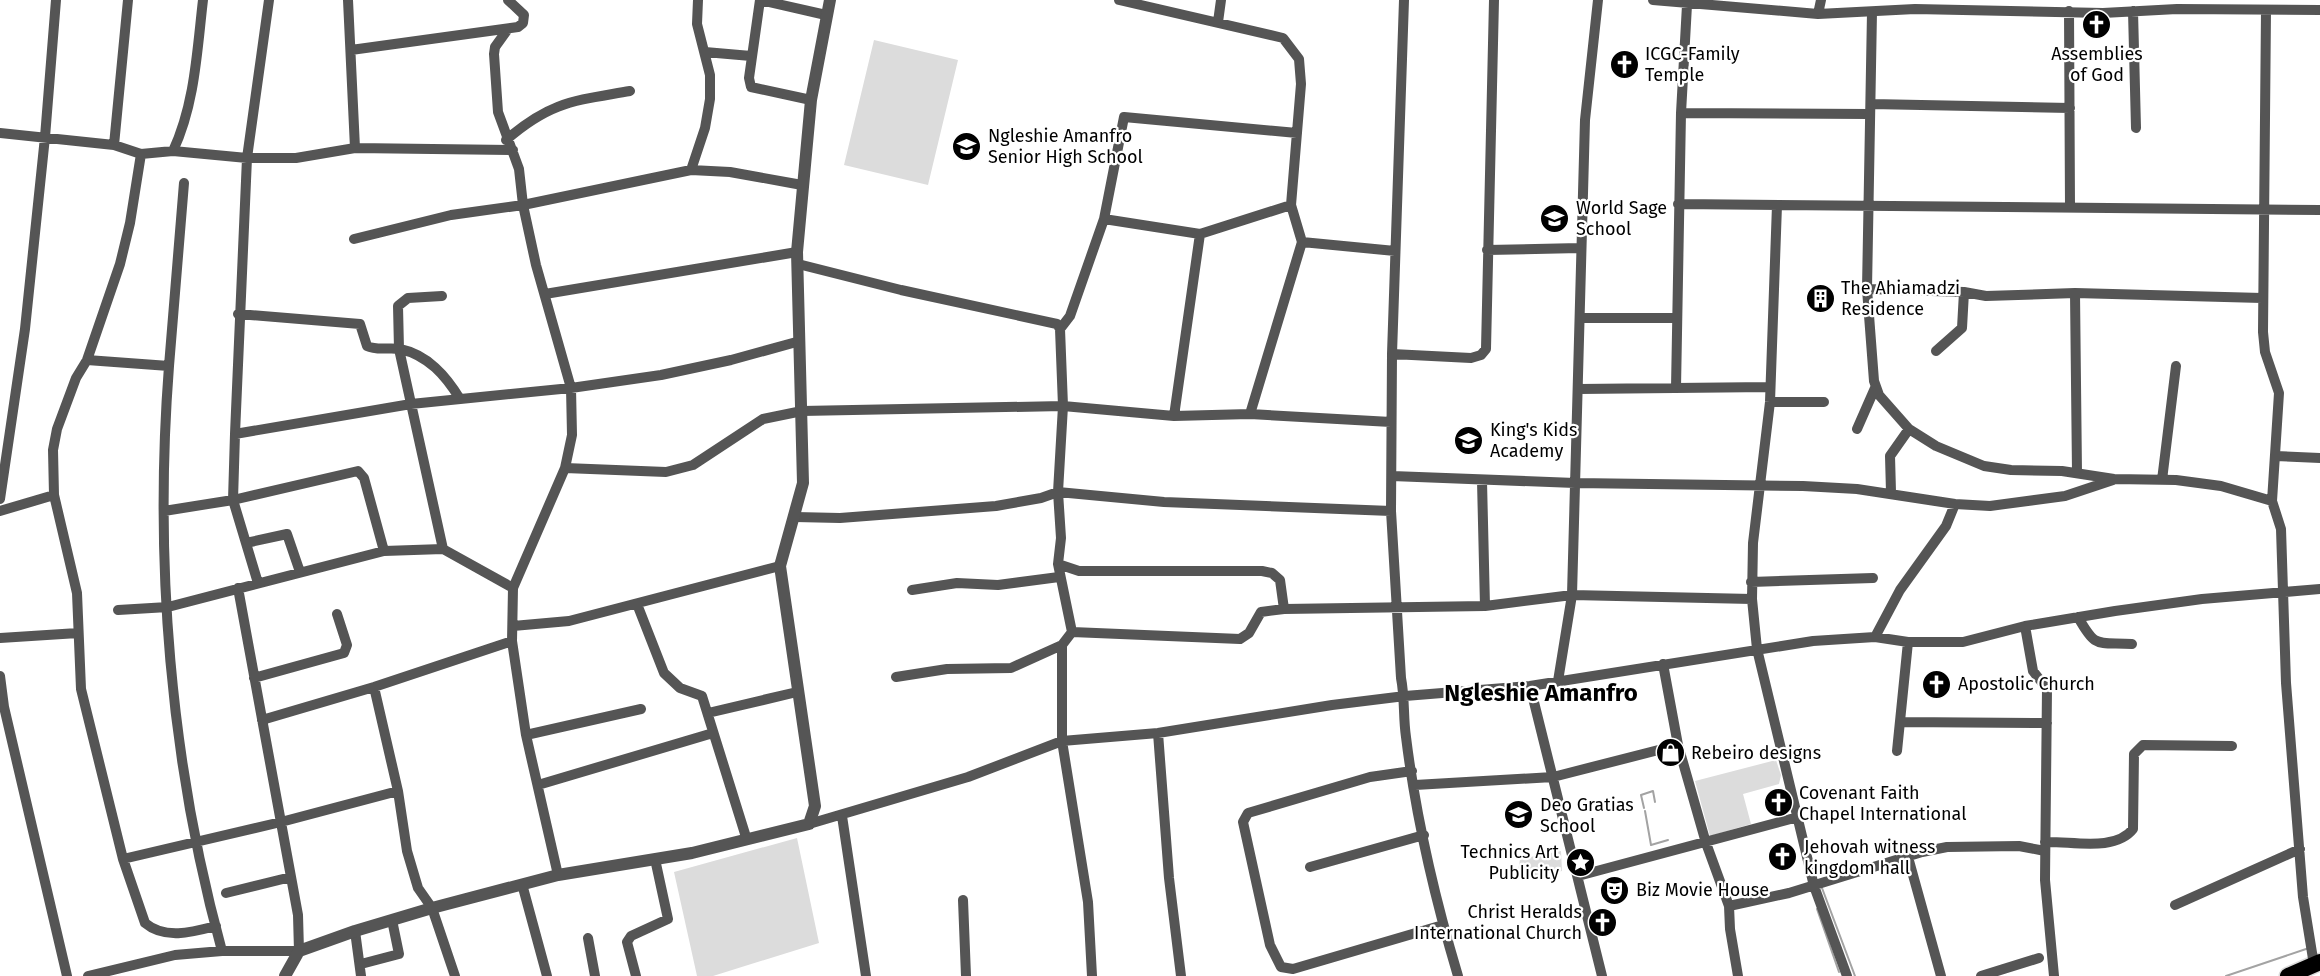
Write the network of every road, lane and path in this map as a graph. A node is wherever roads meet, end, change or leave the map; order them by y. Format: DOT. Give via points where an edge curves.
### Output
graph roads {
  1 [pos="56,0"];
  2 [pos="128,0"];
  3 [pos="203,0"];
  4 [pos="269,0"];
  5 [pos="348,0"];
  6 [pos="508,0"];
  7 [pos="698,0"];
  8 [pos="830,0"];
  9 [pos="1119,0"];
  10 [pos="1221,0"];
  11 [pos="1404,0"];
  12 [pos="1494,0"];
  13 [pos="1598,0"];
  14 [pos="1653,0"];
  15 [pos="1821,0"];
  16 [pos="2104,0"];
  17 [pos="2177,4"];
  18 [pos="1687,5"];
  19 [pos="2010,5"];
  20 [pos="2320,10"];
  21 [pos="2069,11"];
  22 [pos="2133,11"];
  23 [pos="2266,11"];
  24 [pos="1872,12"];
  25 [pos="2103,13"];
  26 [pos="1818,14"];
  27 [pos="826,15"];
  28 [pos="1218,22"];
  29 [pos="508,29"];
  30 [pos="351,50"];
  31 [pos="705,52"];
  32 [pos="751,56"];
  33 [pos="630,91"];
  34 [pos="811,100"];
  35 [pos="2070,108"];
  36 [pos="1870,109"];
  37 [pos="1681,113"];
  38 [pos="2136,128"];
  39 [pos="0,133"];
  40 [pos="1297,133"];
  41 [pos="45,137"];
  42 [pos="506,140"];
  43 [pos="114,145"];
  44 [pos="355,148"];
  45 [pos="513,150"];
  46 [pos="173,151"];
  47 [pos="141,154"];
  48 [pos="247,158"];
  49 [pos="691,170"];
  50 [pos="184,183"];
  51 [pos="802,185"];
  52 [pos="1678,204"];
  53 [pos="523,205"];
  54 [pos="1291,205"];
  55 [pos="1777,206"];
  56 [pos="1869,206"];
  57 [pos="2070,208"];
  58 [pos="2263,210"];
  59 [pos="2320,210"];
  60 [pos="1104,219"];
  61 [pos="1200,234"];
  62 [pos="354,239"];
  63 [pos="1302,242"];
  64 [pos="1580,248"];
  65 [pos="1487,250"];
  66 [pos="1395,251"];
  67 [pos="798,258"];
  68 [pos="1867,289"];
  69 [pos="1964,292"];
  70 [pos="2075,293"];
  71 [pos="545,294"];
  72 [pos="442,296"];
  73 [pos="2262,298"];
  74 [pos="238,314"];
  75 [pos="1581,318"];
  76 [pos="1676,318"];
  77 [pos="1060,329"];
  78 [pos="800,341"];
  79 [pos="399,349"];
  80 [pos="1936,351"];
  81 [pos="1392,354"];
  82 [pos="87,360"];
  83 [pos="170,366"];
  84 [pos="2176,366"];
  85 [pos="1770,387"];
  86 [pos="571,388"];
  87 [pos="1676,388"];
  88 [pos="1875,388"];
  89 [pos="1579,389"];
  90 [pos="460,399"];
  91 [pos="1770,402"];
  92 [pos="1824,402"];
  93 [pos="411,404"];
  94 [pos="1063,406"];
  95 [pos="802,411"];
  96 [pos="1250,414"];
  97 [pos="1174,416"];
  98 [pos="1392,422"];
  99 [pos="1857,429"];
  100 [pos="1909,429"];
  101 [pos="235,434"];
  102 [pos="2275,456"];
  103 [pos="2320,458"];
  104 [pos="565,468"];
  105 [pos="2077,473"];
  106 [pos="1392,476"];
  107 [pos="2114,479"];
  108 [pos="2162,480"];
  109 [pos="1482,481"];
  110 [pos="1575,483"];
  111 [pos="1761,485"];
  112 [pos="1058,492"];
  113 [pos="1891,492"];
  114 [pos="54,495"];
  115 [pos="0,499"];
  116 [pos="233,500"];
  117 [pos="2272,501"];
  118 [pos="1955,504"];
  119 [pos="0,511"];
  120 [pos="164,511"];
  121 [pos="1391,511"];
  122 [pos="795,518"];
  123 [pos="246,543"];
  124 [pos="443,549"];
  125 [pos="384,551"];
  126 [pos="1058,564"];
  127 [pos="780,566"];
  128 [pos="300,572"];
  129 [pos="1059,577"];
  130 [pos="1873,578"];
  131 [pos="1751,582"];
  132 [pos="258,583"];
  133 [pos="238,588"];
  134 [pos="513,588"];
  135 [pos="2320,589"];
  136 [pos="912,590"];
  137 [pos="2284,592"];
  138 [pos="1572,595"];
  139 [pos="1752,599"];
  140 [pos="637,604"];
  141 [pos="1485,606"];
  142 [pos="168,607"];
  143 [pos="1284,609"];
  144 [pos="1395,609"];
  145 [pos="118,610"];
  146 [pos="337,614"];
  147 [pos="2078,617"];
  148 [pos="513,626"];
  149 [pos="2025,626"];
  150 [pos="1072,632"];
  151 [pos="78,633"];
  152 [pos="1875,637"];
  153 [pos="0,638"];
  154 [pos="512,641"];
  155 [pos="1908,642"];
  156 [pos="2132,644"];
  157 [pos="1062,645"];
  158 [pos="1757,649"];
  159 [pos="1663,664"];
  160 [pos="0,676"];
  161 [pos="896,677"];
  162 [pos="254,678"];
  163 [pos="1558,681"];
  164 [pos="1530,686"];
  165 [pos="374,687"];
  166 [pos="796,692"];
  167 [pos="1405,696"];
  168 [pos="641,709"];
  169 [pos="708,713"];
  170 [pos="262,720"];
  171 [pos="1900,722"];
  172 [pos="2047,723"];
  173 [pos="713,733"];
  174 [pos="1158,733"];
  175 [pos="526,735"];
  176 [pos="1062,741"];
  177 [pos="1678,745"];
  178 [pos="2232,746"];
  179 [pos="1897,752"];
  180 [pos="1412,771"];
  181 [pos="1553,777"];
  182 [pos="538,785"];
  183 [pos="1414,785"];
  184 [pos="398,791"];
  185 [pos="842,816"];
  186 [pos="1798,817"];
  187 [pos="281,822"];
  188 [pos="809,824"];
  189 [pos="1424,835"];
  190 [pos="746,837"];
  191 [pos="198,842"];
  192 [pos="1706,843"];
  193 [pos="2045,846"];
  194 [pos="2300,849"];
  195 [pos="1908,857"];
  196 [pos="123,859"];
  197 [pos="654,859"];
  198 [pos="1310,867"];
  199 [pos="558,875"];
  200 [pos="1578,876"];
  201 [pos="291,878"];
  202 [pos="522,884"];
  203 [pos="1814,886"];
  204 [pos="226,893"];
  205 [pos="963,900"];
  206 [pos="2175,905"];
  207 [pos="1729,906"];
  208 [pos="432,908"];
  209 [pos="392,920"];
  210 [pos="1443,925"];
  211 [pos="216,926"];
  212 [pos="356,931"];
  213 [pos="588,938"];
  214 [pos="222,951"];
  215 [pos="299,951"];
  216 [pos="2038,958"];
  217 [pos="2317,963"];
  218 [pos="361,964"];
  219 [pos="68,976"];
  220 [pos="88,976"];
  221 [pos="285,976"];
  222 [pos="361,976"];
  223 [pos="455,976"];
  224 [pos="547,976"];
  225 [pos="595,976"];
  226 [pos="636,976"];
  227 [pos="866,976"];
  228 [pos="966,976"];
  229 [pos="1092,976"];
  230 [pos="1181,976"];
  231 [pos="1458,976"];
  232 [pos="1602,976"];
  233 [pos="1738,976"];
  234 [pos="1847,976"];
  235 [pos="1941,976"];
  236 [pos="1981,976"];
  237 [pos="2054,976"];
  238 [pos="2288,976"];
  1 -- 41 [label="street"];
  2 -- 43 [label="street"];
  3 -- 46 [label="street" via="191,94"];
  4 -- 48 [label="street"];
  5 -- 30 [label="street"];
  6 -- 29 [label="street" via="524,15 523,22"];
  7 -- 31 [label="street" via="698,24"];
  8 -- 27 [label="street"];
  9 -- 28 [label="street"];
  10 -- 28 [label="street"];
  11 -- 66 [label="street"];
  12 -- 65 [label="street"];
  13 -- 64 [label="street" via="1585,120"];
  14 -- 18 [label="street"];
  15 -- 26 [label="street"];
  16 -- 25 [label="street"];
  17 -- 22 [label="street"];
  17 -- 23 [label="street"];
  18 -- 26 [label="street"];
  18 -- 37 [label="street"];
  19 -- 21 [label="street"];
  19 -- 24 [label="street"];
  20 -- 23 [label="street"];
  21 -- 25 [label="street"];
  21 -- 35 [label="street"];
  22 -- 25 [label="street"];
  22 -- 38 [label="street"];
  23 -- 58 [label="street" via="2267,159"];
  24 -- 26 [label="street"];
  24 -- 36 [label="street"];
  27 -- 32 [label="street" via="760,0"];
  27 -- 34 [label="street"];
  28 -- 40 [label="street" via="1283,38 1294,49 1301,84"];
  29 -- 30 [label="street"];
  29 -- 42 [label="street" via="494,54 498,112"];
  30 -- 44 [label="street"];
  31 -- 32 [label="street"];
  31 -- 49 [label="street" via="710,99"];
  32 -- 34 [label="street" via="751,87"];
  33 -- 42 [label="street" via="555,105 530,119"];
  34 -- 51 [label="street"];
  35 -- 36 [label="street"];
  35 -- 57 [label="street"];
  36 -- 37 [label="street"];
  36 -- 56 [label="street"];
  37 -- 52 [label="street"];
  39 -- 41 [label="street"];
  40 -- 54 [label="street"];
  40 -- 60 [label="street" via="1124,117"];
  41 -- 43 [label="street"];
  41 -- 115 [label="street" via="25,329"];
  42 -- 45 [label="street"];
  43 -- 47 [label="street"];
  44 -- 45 [label="street"];
  44 -- 48 [label="street" via="296,158"];
  45 -- 53 [label="street"];
  46 -- 47 [label="street"];
  46 -- 48 [label="street"];
  47 -- 82 [label="street" via="125,243"];
  48 -- 74 [label="street"];
  49 -- 51 [label="street" via="730,172"];
  49 -- 53 [label="street"];
  50 -- 83 [label="street"];
  51 -- 67 [label="street"];
  52 -- 55 [label="street"];
  52 -- 76 [label="street"];
  53 -- 62 [label="street" via="450,215"];
  53 -- 71 [label="street"];
  54 -- 61 [label="street"];
  54 -- 63 [label="street"];
  55 -- 56 [label="street"];
  55 -- 85 [label="street"];
  56 -- 57 [label="street"];
  56 -- 68 [label="street"];
  57 -- 58 [label="street"];
  58 -- 59 [label="street"];
  58 -- 73 [label="street"];
  60 -- 61 [label="street"];
  60 -- 77 [label="street" via="1070,316"];
  61 -- 97 [label="street"];
  63 -- 66 [label="street"];
  63 -- 96 [label="street"];
  64 -- 65 [label="street"];
  64 -- 75 [label="street"];
  65 -- 81 [label="street" via="1486,349 1471,358"];
  66 -- 81 [label="street"];
  67 -- 71 [label="street"];
  67 -- 77 [label="street" via="901,290 1057,324"];
  67 -- 78 [label="street"];
  68 -- 69 [label="street"];
  68 -- 88 [label="street"];
  69 -- 70 [label="street" via="1986,296"];
  69 -- 80 [label="street" via="1962,328"];
  70 -- 73 [label="street"];
  70 -- 105 [label="street"];
  71 -- 86 [label="street"];
  72 -- 79 [label="street" via="400,302"];
  73 -- 102 [label="street" via="2265,352 2279,393"];
  74 -- 79 [label="street" via="360,324 367,346"];
  74 -- 101 [label="street"];
  75 -- 76 [label="street"];
  75 -- 89 [label="street"];
  76 -- 87 [label="street"];
  77 -- 94 [label="street"];
  78 -- 86 [label="street" via="731,360"];
  78 -- 95 [label="street"];
  79 -- 90 [label="street" via="441,371"];
  79 -- 93 [label="street"];
  81 -- 98 [label="street"];
  82 -- 83 [label="street"];
  82 -- 114 [label="street" via="57,429 53,450"];
  83 -- 120 [label="street"];
  84 -- 108 [label="street"];
  85 -- 87 [label="street"];
  85 -- 91 [label="street"];
  86 -- 90 [label="street"];
  86 -- 104 [label="street" via="572,435"];
  87 -- 89 [label="street"];
  88 -- 99 [label="street"];
  88 -- 100 [label="street"];
  89 -- 110 [label="street"];
  90 -- 93 [label="street"];
  91 -- 92 [label="street"];
  91 -- 111 [label="street"];
  93 -- 101 [label="street"];
  93 -- 124 [label="street"];
  94 -- 95 [label="street"];
  94 -- 97 [label="street"];
  94 -- 112 [label="street"];
  95 -- 104 [label="street" via="763,419 693,465 666,472"];
  95 -- 122 [label="street" via="803,483"];
  96 -- 97 [label="street"];
  96 -- 98 [label="street"];
  98 -- 106 [label="street"];
  100 -- 105 [label="street" via="1936,446 1984,466"];
  100 -- 113 [label="street" via="1890,456"];
  101 -- 116 [label="street"];
  102 -- 103 [label="street"];
  102 -- 117 [label="street"];
  104 -- 134 [label="street"];
  105 -- 107 [label="street"];
  106 -- 109 [label="street"];
  106 -- 121 [label="street"];
  107 -- 108 [label="street"];
  107 -- 118 [label="street" via="2065,496 1990,506"];
  108 -- 117 [label="street" via="2221,486"];
  109 -- 110 [label="street"];
  109 -- 141 [label="street"];
  110 -- 111 [label="street"];
  110 -- 138 [label="street"];
  111 -- 113 [label="street"];
  111 -- 131 [label="street"];
  112 -- 121 [label="street" via="1164,502"];
  112 -- 122 [label="street" via="996,506"];
  112 -- 126 [label="street"];
  113 -- 118 [label="street"];
  114 -- 119 [label="street"];
  114 -- 151 [label="street" via="77,593"];
  116 -- 120 [label="street"];
  116 -- 123 [label="street"];
  116 -- 125 [label="street" via="358,471 364,478"];
  117 -- 137 [label="street" via="2282,529"];
  118 -- 152 [label="street" via="1946,526 1900,590"];
  120 -- 142 [label="street"];
  121 -- 144 [label="street"];
  122 -- 127 [label="street"];
  123 -- 128 [label="street" via="287,534"];
  123 -- 132 [label="street"];
  124 -- 125 [label="street"];
  124 -- 134 [label="street"];
  125 -- 128 [label="street"];
  126 -- 129 [label="street"];
  126 -- 143 [label="street" via="1079,571 1272,573 1280,580"];
  127 -- 140 [label="street"];
  127 -- 166 [label="street"];
  128 -- 132 [label="street"];
  129 -- 136 [label="street" via="998,585 957,583"];
  129 -- 150 [label="street"];
  130 -- 131 [label="street"];
  131 -- 139 [label="street"];
  132 -- 133 [label="street"];
  133 -- 142 [label="street"];
  133 -- 162 [label="street"];
  134 -- 148 [label="street"];
  135 -- 137 [label="street"];
  137 -- 147 [label="street" via="2202,598"];
  137 -- 194 [label="street" via="2286,683"];
  138 -- 139 [label="street"];
  138 -- 141 [label="street"];
  138 -- 163 [label="street"];
  139 -- 158 [label="street"];
  140 -- 148 [label="street" via="569,621"];
  140 -- 169 [label="street" via="664,673 680,688 702,696"];
  141 -- 144 [label="street"];
  142 -- 145 [label="street"];
  142 -- 191 [label="street" via="176,723"];
  143 -- 144 [label="street"];
  143 -- 150 [label="street" via="1261,612 1250,633 1240,639"];
  144 -- 167 [label="street"];
  146 -- 162 [label="street" via="347,645 344,653"];
  147 -- 149 [label="street"];
  147 -- 156 [label="street" via="2095,642"];
  148 -- 154 [label="street"];
  149 -- 155 [label="street" via="1963,642"];
  149 -- 172 [label="street" via="2033,671 2048,689"];
  150 -- 157 [label="street"];
  151 -- 153 [label="street"];
  151 -- 196 [label="street" via="81,689"];
  152 -- 155 [label="street"];
  152 -- 158 [label="street"];
  154 -- 165 [label="street"];
  154 -- 175 [label="street"];
  155 -- 171 [label="street"];
  157 -- 161 [label="street" via="1011,668 947,669"];
  157 -- 176 [label="street"];
  158 -- 159 [label="street"];
  158 -- 186 [label="street"];
  159 -- 163 [label="street"];
  159 -- 177 [label="street"];
  160 -- 219 [label="street"];
  162 -- 170 [label="street"];
  163 -- 164 [label="street"];
  164 -- 167 [label="street"];
  164 -- 181 [label="street"];
  165 -- 170 [label="street"];
  165 -- 184 [label="street"];
  166 -- 169 [label="street"];
  166 -- 188 [label="street" via="815,806"];
  167 -- 174 [label="street"];
  167 -- 180 [label="street" via="1405,735"];
  168 -- 175 [label="street"];
  169 -- 173 [label="street"];
  170 -- 187 [label="street"];
  171 -- 172 [label="street"];
  171 -- 179 [label="street"];
  172 -- 193 [label="street"];
  173 -- 182 [label="street"];
  173 -- 190 [label="street"];
  174 -- 176 [label="street"];
  174 -- 230 [label="street"];
  175 -- 182 [label="street"];
  176 -- 185 [label="street" via="968,777"];
  176 -- 229 [label="street" via="1088,902"];
  177 -- 181 [label="street"];
  177 -- 192 [label="street"];
  178 -- 193 [label="street" via="2143,745 2134,754 2133,829 2127,837 2110,842"];
  180 -- 183 [label="street"];
  180 -- 210 [label="street" via="1361,779 1248,813 1243,822 1270,945 1281,967 1293,969"];
  181 -- 183 [label="street"];
  181 -- 200 [label="street"];
  182 -- 199 [label="street"];
  183 -- 189 [label="street"];
  184 -- 187 [label="street"];
  184 -- 208 [label="street" via="407,851 418,888"];
  185 -- 188 [label="street"];
  185 -- 227 [label="street"];
  186 -- 192 [label="street"];
  186 -- 203 [label="street"];
  187 -- 191 [label="street"];
  187 -- 201 [label="street"];
  188 -- 190 [label="street"];
  189 -- 198 [label="street"];
  189 -- 210 [label="street"];
  190 -- 197 [label="street" via="692,853"];
  191 -- 196 [label="street"];
  191 -- 211 [label="street"];
  192 -- 200 [label="street"];
  192 -- 207 [label="street"];
  193 -- 195 [label="street" via="1947,847"];
  193 -- 237 [label="street"];
  194 -- 206 [label="street"];
  194 -- 217 [label="street"];
  195 -- 203 [label="street"];
  195 -- 235 [label="street"];
  196 -- 211 [label="street" via="147,926 180,934"];
  197 -- 199 [label="street"];
  197 -- 226 [label="street" via="668,919 631,936 627,942"];
  199 -- 202 [label="street"];
  200 -- 232 [label="street"];
  201 -- 204 [label="street"];
  201 -- 215 [label="street"];
  202 -- 208 [label="street"];
  202 -- 224 [label="street"];
  203 -- 207 [label="street"];
  203 -- 234 [label="street"];
  205 -- 228 [label="street"];
  207 -- 233 [label="street"];
  208 -- 209 [label="street"];
  208 -- 223 [label="street"];
  209 -- 212 [label="street"];
  209 -- 218 [label="street" via="399,954"];
  210 -- 231 [label="street"];
  211 -- 214 [label="street"];
  212 -- 215 [label="street"];
  212 -- 218 [label="street"];
  213 -- 225 [label="street"];
  214 -- 215 [label="street"];
  214 -- 220 [label="street" via="175,955"];
  215 -- 221 [label="street"];
  216 -- 236 [label="street"];
  217 -- 238 [label="highway"];
  218 -- 222 [label="street"];
}
